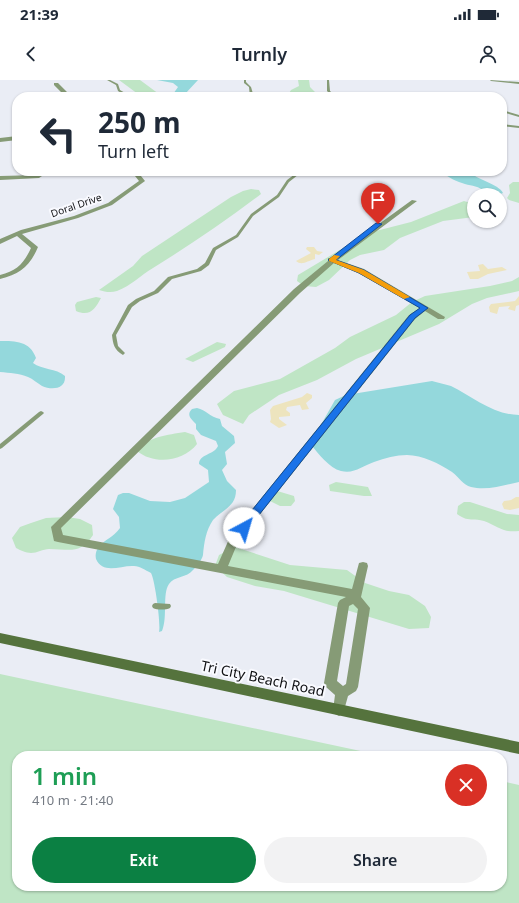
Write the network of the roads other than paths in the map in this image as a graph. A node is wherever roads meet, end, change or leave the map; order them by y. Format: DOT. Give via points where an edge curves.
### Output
graph roads {
  1 [pos="108,80"];
  2 [pos="245,80"];
  3 [pos="328,80"];
  4 [pos="491,80"];
  5 [pos="519,83"];
  6 [pos="56,84"];
  7 [pos="64,92"];
  8 [pos="122,92"];
  9 [pos="251,92"];
  10 [pos="330,92"];
  11 [pos="507,112"];
  12 [pos="519,116"];
  13 [pos="507,126"];
  14 [pos="519,127"];
  15 [pos="12,139"];
  16 [pos="0,140"];
  17 [pos="40,176"];
  18 [pos="138,176"];
  19 [pos="294,176"];
  20 [pos="0,178"];
  21 [pos="414,200"];
  22 [pos="18,234"];
  23 [pos="0,242"];
  24 [pos="331,260"];
  25 [pos="0,277"];
  26 [pos="425,308"];
  27 [pos="441,317"];
  28 [pos="124,353"];
  29 [pos="41,413"];
  30 [pos="0,447"];
  31 [pos="363,566"];
  32 [pos="221,569"];
  33 [pos="355,596"];
  34 [pos="155,606"];
  35 [pos="168,606"];
  36 [pos="0,638"];
  37 [pos="342,693"];
  38 [pos="339,710"];
  39 [pos="519,748"];
  1 -- 8 [label="lane" via="117,85"];
  2 -- 9 [label="lane"];
  3 -- 10 [label="lane"];
  4 -- 5 [label="lane"];
  6 -- 7 [label="street"];
  11 -- 12 [label="lane"];
  13 -- 14 [label="lane"];
  15 -- 16 [label="street"];
  17 -- 20 [label="street"];
  18 -- 22 [label="street, Doral Drive" via="142,181 110,204"];
  19 -- 28 [label="lane" via="278,196 252,215 237,236 214,249 207,264 199,270 170,278 156,292 130,306 114,335 116,346"];
  21 -- 24 [label="street"];
  22 -- 23 [label="street, Doral Drive"];
  22 -- 25 [label="street" via="35,248 27,264 8,276"];
  24 -- 26 [label="street" via="361,271"];
  24 -- 32 [label="street" via="56,527 58,538"];
  26 -- 27 [label="street"];
  26 -- 32 [label="street" via="412,317 234,540"];
  29 -- 30 [label="lane"];
  31 -- 33 [label="street"];
  32 -- 33 [label="street"];
  33 -- 37 [label="street" via="364,608 352,687"];
  33 -- 37 [label="street" via="344,603 330,683"];
  34 -- 35 [label="lane"];
  36 -- 38 [label="street, Tri City Beach Road"];
  37 -- 38 [label="street"];
  38 -- 39 [label="street, Tri City Beach Road"];
}
